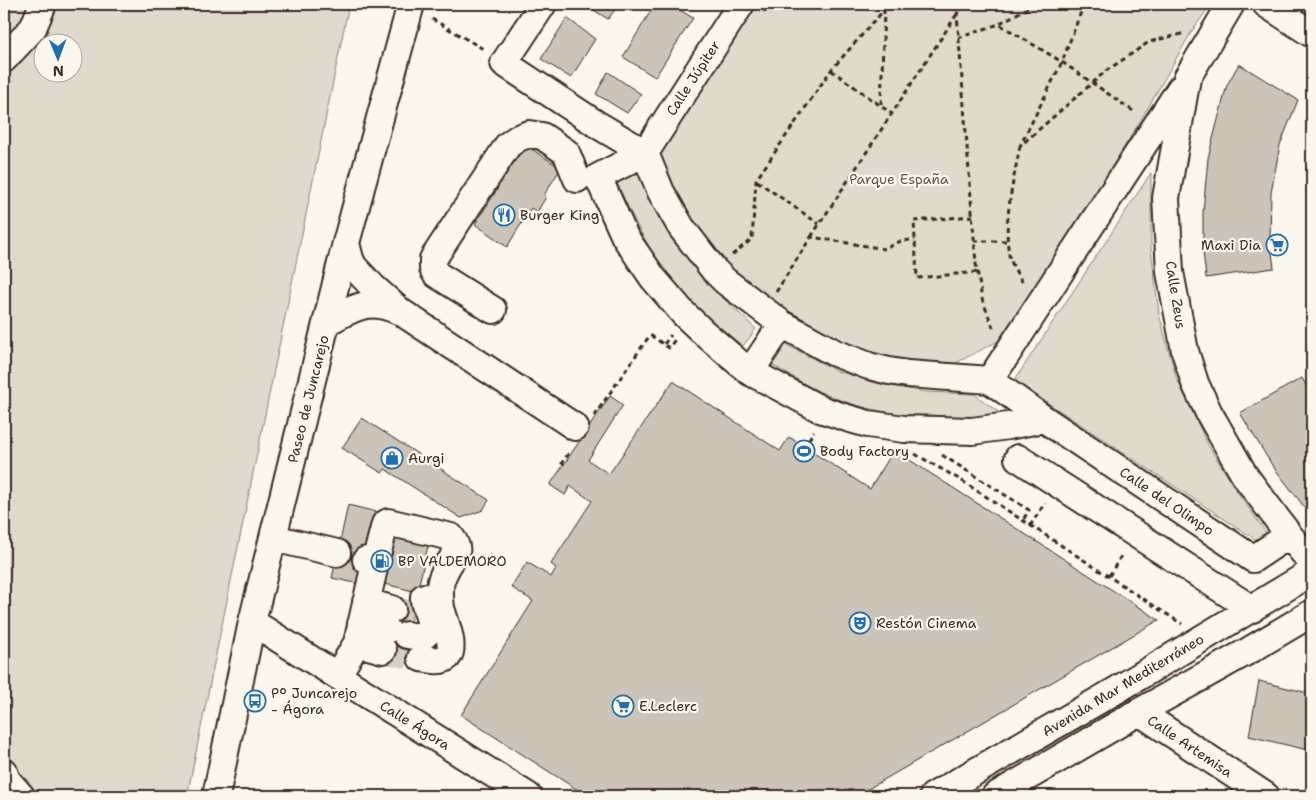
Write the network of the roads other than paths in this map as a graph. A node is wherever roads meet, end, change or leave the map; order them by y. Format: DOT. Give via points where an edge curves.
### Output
graph roads {
  1 [pos="43,4"];
  2 [pos="543,4"];
  3 [pos="741,4"];
  4 [pos="1231,4"];
  5 [pos="1266,4"];
  6 [pos="411,5"];
  7 [pos="1312,34"];
  8 [pos="4,58"];
  9 [pos="1187,78"];
  10 [pos="645,152"];
  11 [pos="587,178"];
  12 [pos="346,243"];
  13 [pos="493,310"];
  14 [pos="401,312"];
  15 [pos="773,318"];
  16 [pos="327,322"];
  17 [pos="750,372"];
  18 [pos="990,380"];
  19 [pos="1044,419"];
  20 [pos="579,432"];
  21 [pos="1018,458"];
  22 [pos="433,532"];
  23 [pos="1289,535"];
  24 [pos="273,538"];
  25 [pos="337,553"];
  26 [pos="1312,563"];
  27 [pos="1312,572"];
  28 [pos="1252,609"];
  29 [pos="1312,613"];
  30 [pos="252,622"];
  31 [pos="362,623"];
  32 [pos="401,623"];
  33 [pos="422,658"];
  34 [pos="337,676"];
  35 [pos="1139,712"];
  36 [pos="4,772"];
  37 [pos="22,796"];
  38 [pos="216,796"];
  39 [pos="528,796"];
  40 [pos="933,796"];
  41 [pos="994,796"];
  42 [pos="1266,796"];
  1 -- 8 [label="street" via="33,28"];
  2 -- 10 [label="street" via="504,63"];
  3 -- 10 [label="street, Calle Júpiter"];
  4 -- 9 [label="street, Calle Zeus"];
  5 -- 7 [label="street"];
  6 -- 12 [label="street, Paseo de Juncarejo"];
  9 -- 18 [label="street"];
  9 -- 23 [label="street, Calle Zeus" via="1166,198 1170,272 1185,351 1209,413 1245,476"];
  10 -- 11 [label="street"];
  10 -- 15 [label="street" via="661,192 677,220 714,270"];
  11 -- 13 [label="street" via="566,152 542,136 529,134 508,145 433,260 436,274"];
  11 -- 17 [label="street" via="653,278 683,313"];
  12 -- 14 [label="street" via="354,267"];
  12 -- 16 [label="street, Paseo de Juncarejo"];
  14 -- 16 [label="street" via="386,306 363,305"];
  14 -- 20 [label="street"];
  15 -- 17 [label="street"];
  15 -- 18 [label="street" via="835,353 869,366 908,374"];
  16 -- 24 [label="street, Paseo de Juncarejo"];
  17 -- 19 [label="street" via="820,409 885,426 972,431"];
  18 -- 19 [label="street, Calle del Olimpo"];
  19 -- 23 [label="street, Calle del Olimpo" via="1253,559"];
  21 -- 28 [label="street"];
  22 -- 31 [label="street" via="385,524 376,560 369,560 375,564"];
  22 -- 32 [label="street" via="439,541 424,594"];
  22 -- 33 [label="street" via="451,537 457,550 441,582 440,596 451,647 450,654 443,659"];
  23 -- 26 [label="street, Calle Zeus"];
  24 -- 25 [label="street"];
  24 -- 30 [label="street, Paseo de Juncarejo"];
  27 -- 28 [label="street, Avenida Mar Mediterráneo"];
  28 -- 40 [label="street, Avenida Mar Mediterráneo"];
  29 -- 35 [label="street"];
  30 -- 34 [label="street, Calle Ágora"];
  30 -- 38 [label="street, Paseo de Juncarejo"];
  31 -- 32 [label="street"];
  31 -- 32 [label="street"];
  31 -- 34 [label="street"];
  34 -- 39 [label="street, Calle Ágora"];
  35 -- 41 [label="street"];
  35 -- 42 [label="street, Calle Artemisa"];
  36 -- 37 [label="street"];
}
